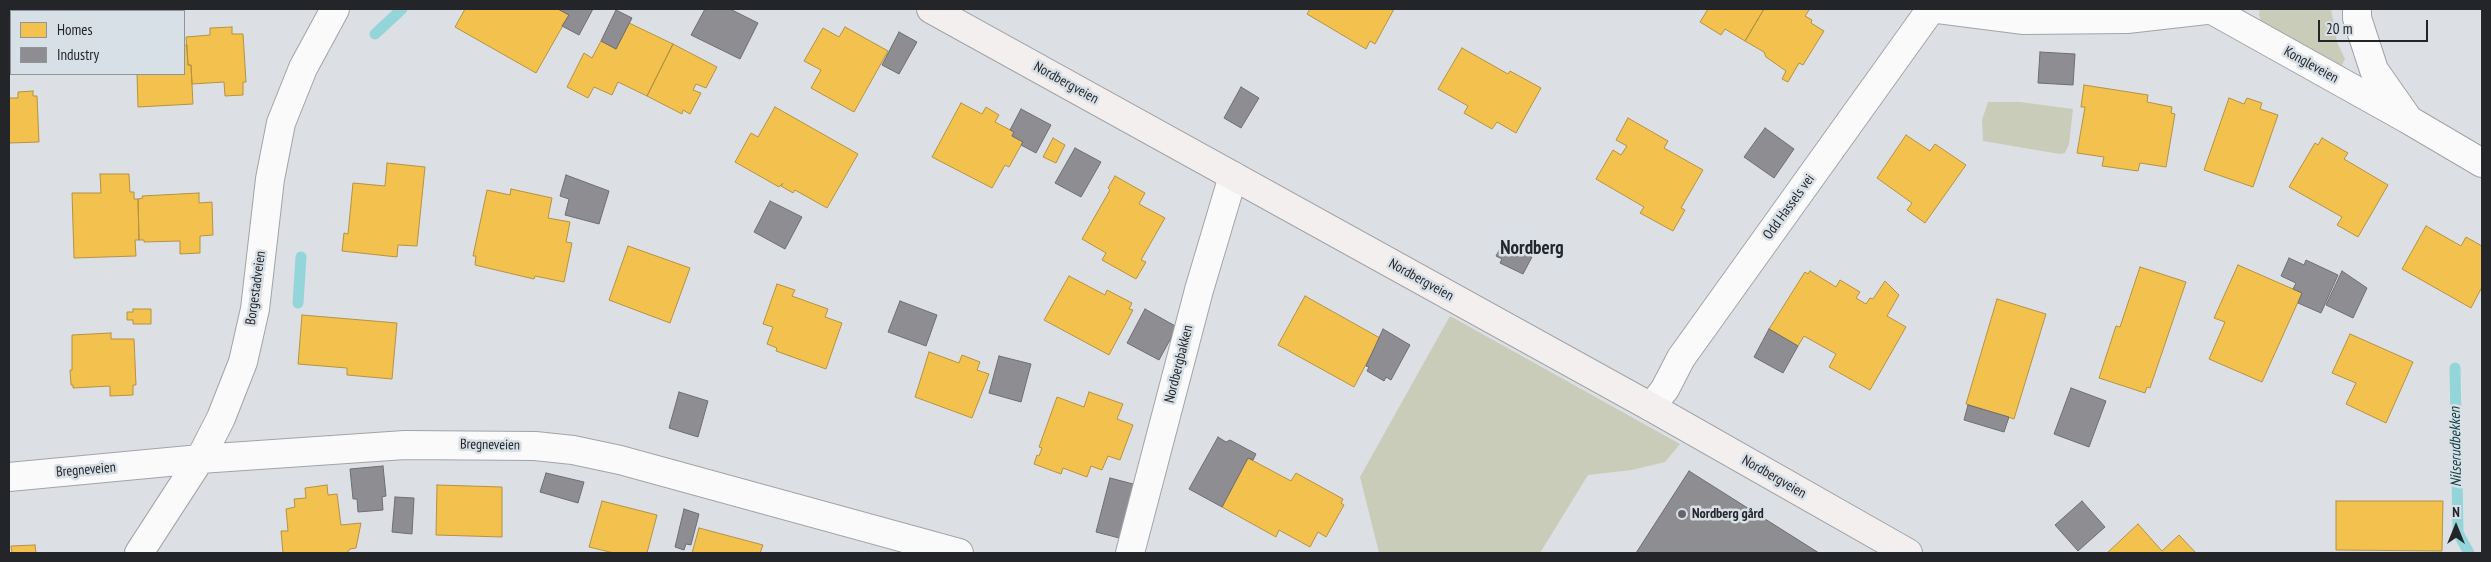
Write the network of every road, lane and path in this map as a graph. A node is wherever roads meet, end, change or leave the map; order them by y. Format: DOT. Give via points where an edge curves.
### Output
graph roads {
  1 [pos="335,9"];
  2 [pos="932,9"];
  3 [pos="1931,9"];
  4 [pos="1938,9"];
  5 [pos="2357,9"];
  6 [pos="2214,10"];
  7 [pos="2409,120"];
  8 [pos="2482,163"];
  9 [pos="1233,176"];
  10 [pos="1651,407"];
  11 [pos="200,459"];
  12 [pos="9,477"];
  13 [pos="139,553"];
  14 [pos="959,553"];
  15 [pos="1130,553"];
  16 [pos="1908,553"];
  1 -- 11 [label="street, Borgestadveien" via="303,68 281,123 270,179 255,309 242,362 221,418"];
  2 -- 9 [label="street, Nordbergveien"];
  3 -- 10 [label="street, Odd Hassels vei" via="1681,358 1665,389"];
  4 -- 6 [label="street, Kongleveien" via="2024,20 2127,19"];
  5 -- 7 [label="street, Kongleveien" via="2374,70"];
  6 -- 7 [label="street, Kongleveien"];
  7 -- 8 [label="street, Kongleveien"];
  9 -- 10 [label="street, Nordbergveien"];
  9 -- 15 [label="street, Nordbergbakken" via="1198,290"];
  10 -- 16 [label="street, Nordbergveien"];
  11 -- 12 [label="street, Bregneveien"];
  11 -- 13 [label="street, Borgestadveien"];
  11 -- 14 [label="street, Bregneveien" via="405,445 496,445 573,450"];
}
